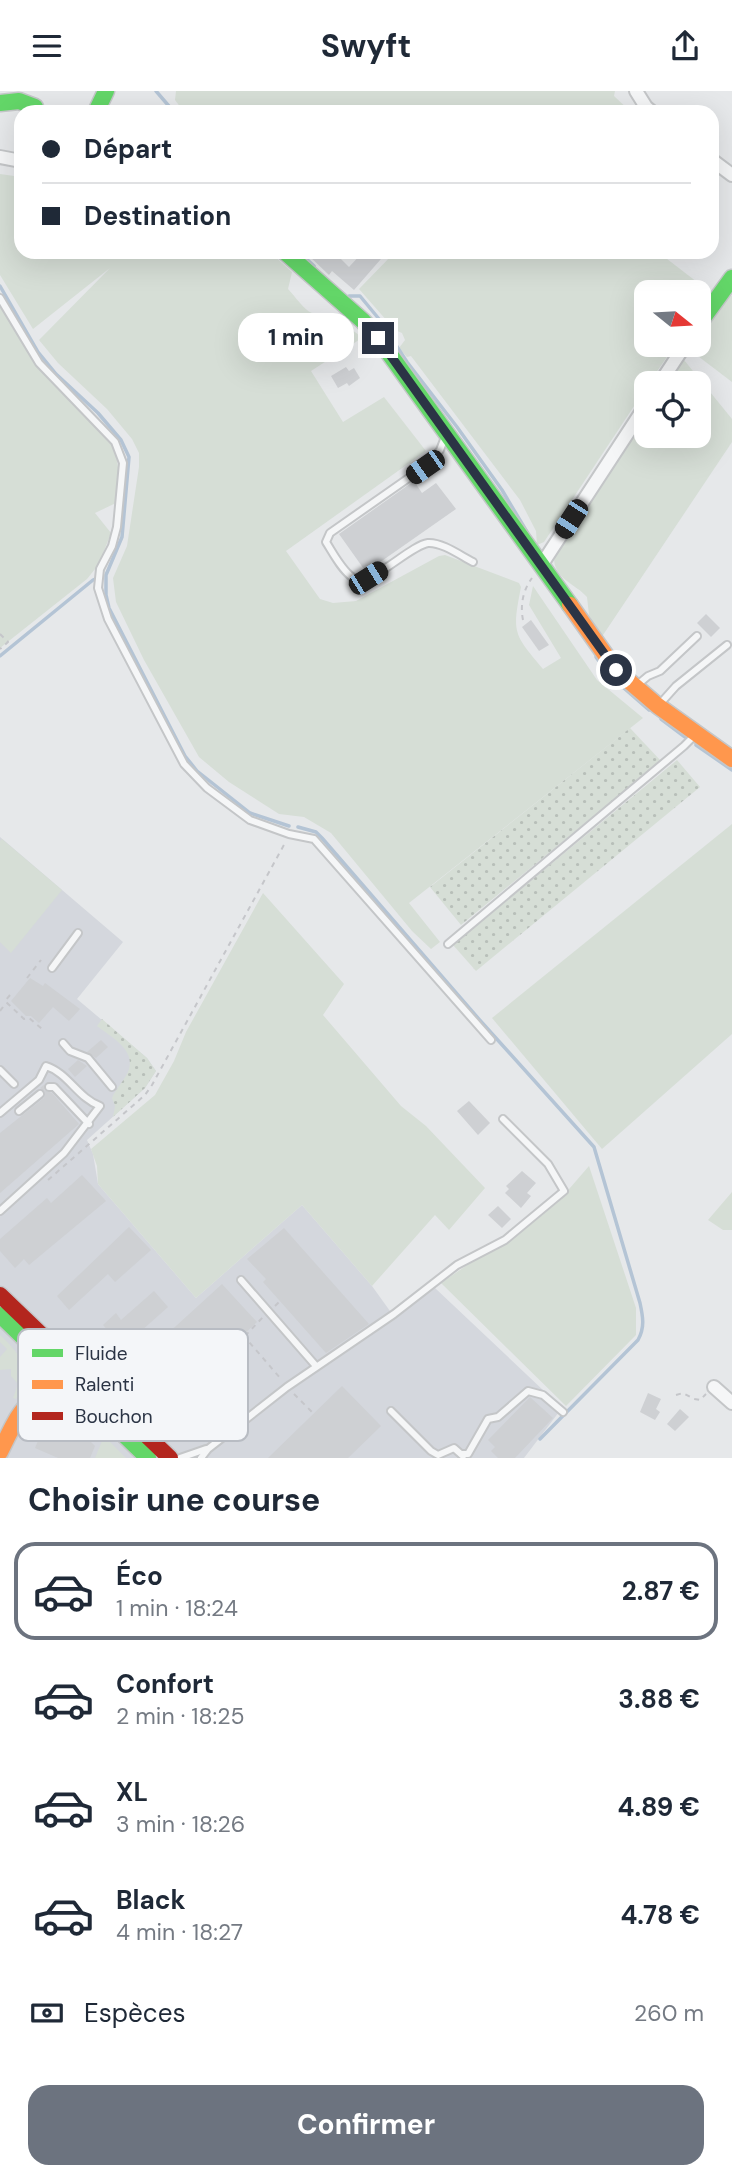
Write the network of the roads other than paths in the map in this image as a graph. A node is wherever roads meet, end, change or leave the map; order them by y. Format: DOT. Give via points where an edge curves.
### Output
graph roads {
  1 [pos="16,91"];
  2 [pos="0,101"];
  3 [pos="27,105"];
  4 [pos="293,259"];
  5 [pos="732,278"];
  6 [pos="0,298"];
  7 [pos="711,307"];
  8 [pos="634,424"];
  9 [pos="447,432"];
  10 [pos="473,562"];
  11 [pos="543,566"];
  12 [pos="697,636"];
  13 [pos="727,645"];
  14 [pos="635,687"];
  15 [pos="658,706"];
  16 [pos="695,734"];
  17 [pos="732,759"];
  18 [pos="78,933"];
  19 [pos="448,944"];
  20 [pos="51,968"];
  21 [pos="491,1040"];
  22 [pos="63,1043"];
  23 [pos="0,1070"];
  24 [pos="14,1084"];
  25 [pos="50,1087"];
  26 [pos="112,1087"];
  27 [pos="40,1094"];
  28 [pos="19,1111"];
  29 [pos="0,1113"];
  30 [pos="503,1119"];
  31 [pos="89,1124"];
  32 [pos="0,1211"];
  33 [pos="242,1280"];
  34 [pos="0,1295"];
  35 [pos="0,1315"];
  36 [pos="0,1324"];
  37 [pos="35,1329"];
  38 [pos="18,1335"];
  39 [pos="18,1338"];
  40 [pos="316,1366"];
  41 [pos="714,1387"];
  42 [pos="732,1403"];
  43 [pos="391,1411"];
  44 [pos="563,1412"];
  45 [pos="248,1418"];
  46 [pos="18,1419"];
  47 [pos="122,1441"];
  48 [pos="131,1441"];
  49 [pos="152,1441"];
  50 [pos="218,1441"];
  51 [pos="208,1449"];
  52 [pos="0,1452"];
  53 [pos="463,1456"];
  54 [pos="139,1458"];
  55 [pos="148,1458"];
  56 [pos="170,1458"];
  57 [pos="180,1458"];
  58 [pos="201,1458"];
  1 -- 2 [label="street"];
  2 -- 3 [label="street"];
  4 -- 9 [label="street" via="363,321"];
  5 -- 7 [label="street"];
  6 -- 21 [label="lane" via="39,363 115,442 123,463 117,527 100,569 98,588 108,619 184,764 250,820 314,839"];
  8 -- 11 [label="street"];
  9 -- 10 [label="lane" via="430,463 330,533 326,542 358,580 430,543"];
  9 -- 11 [label="street"];
  11 -- 14 [label="street" via="616,670"];
  12 -- 14 [label="lane" via="660,671"];
  13 -- 15 [label="lane"];
  14 -- 15 [label="street"];
  15 -- 16 [label="street"];
  16 -- 17 [label="street"];
  16 -- 19 [label="lane"];
  18 -- 20 [label="lane"];
  22 -- 26 [label="lane" via="88,1058"];
  23 -- 24 [label="lane"];
  25 -- 31 [label="lane"];
  27 -- 28 [label="lane"];
  29 -- 31 [label="lane" via="38,1080 46,1066 58,1070 88,1101 100,1106"];
  30 -- 40 [label="lane" via="548,1164 564,1191 505,1240 457,1265"];
  31 -- 32 [label="lane"];
  33 -- 40 [label="lane"];
  34 -- 37 [label="street"];
  35 -- 38 [label="street"];
  36 -- 39 [label="lane"];
  40 -- 45 [label="lane"];
  41 -- 42 [label="street"];
  43 -- 53 [label="lane" via="430,1451 438,1455 454,1448"];
  44 -- 53 [label="lane" via="543,1395 528,1391 488,1419"];
  46 -- 52 [label="street"];
  47 -- 54 [label="lane"];
  48 -- 55 [label="street"];
  49 -- 56 [label="street"];
  50 -- 51 [label="lane"];
  51 -- 57 [label="lane"];
  51 -- 58 [label="lane"];
}
